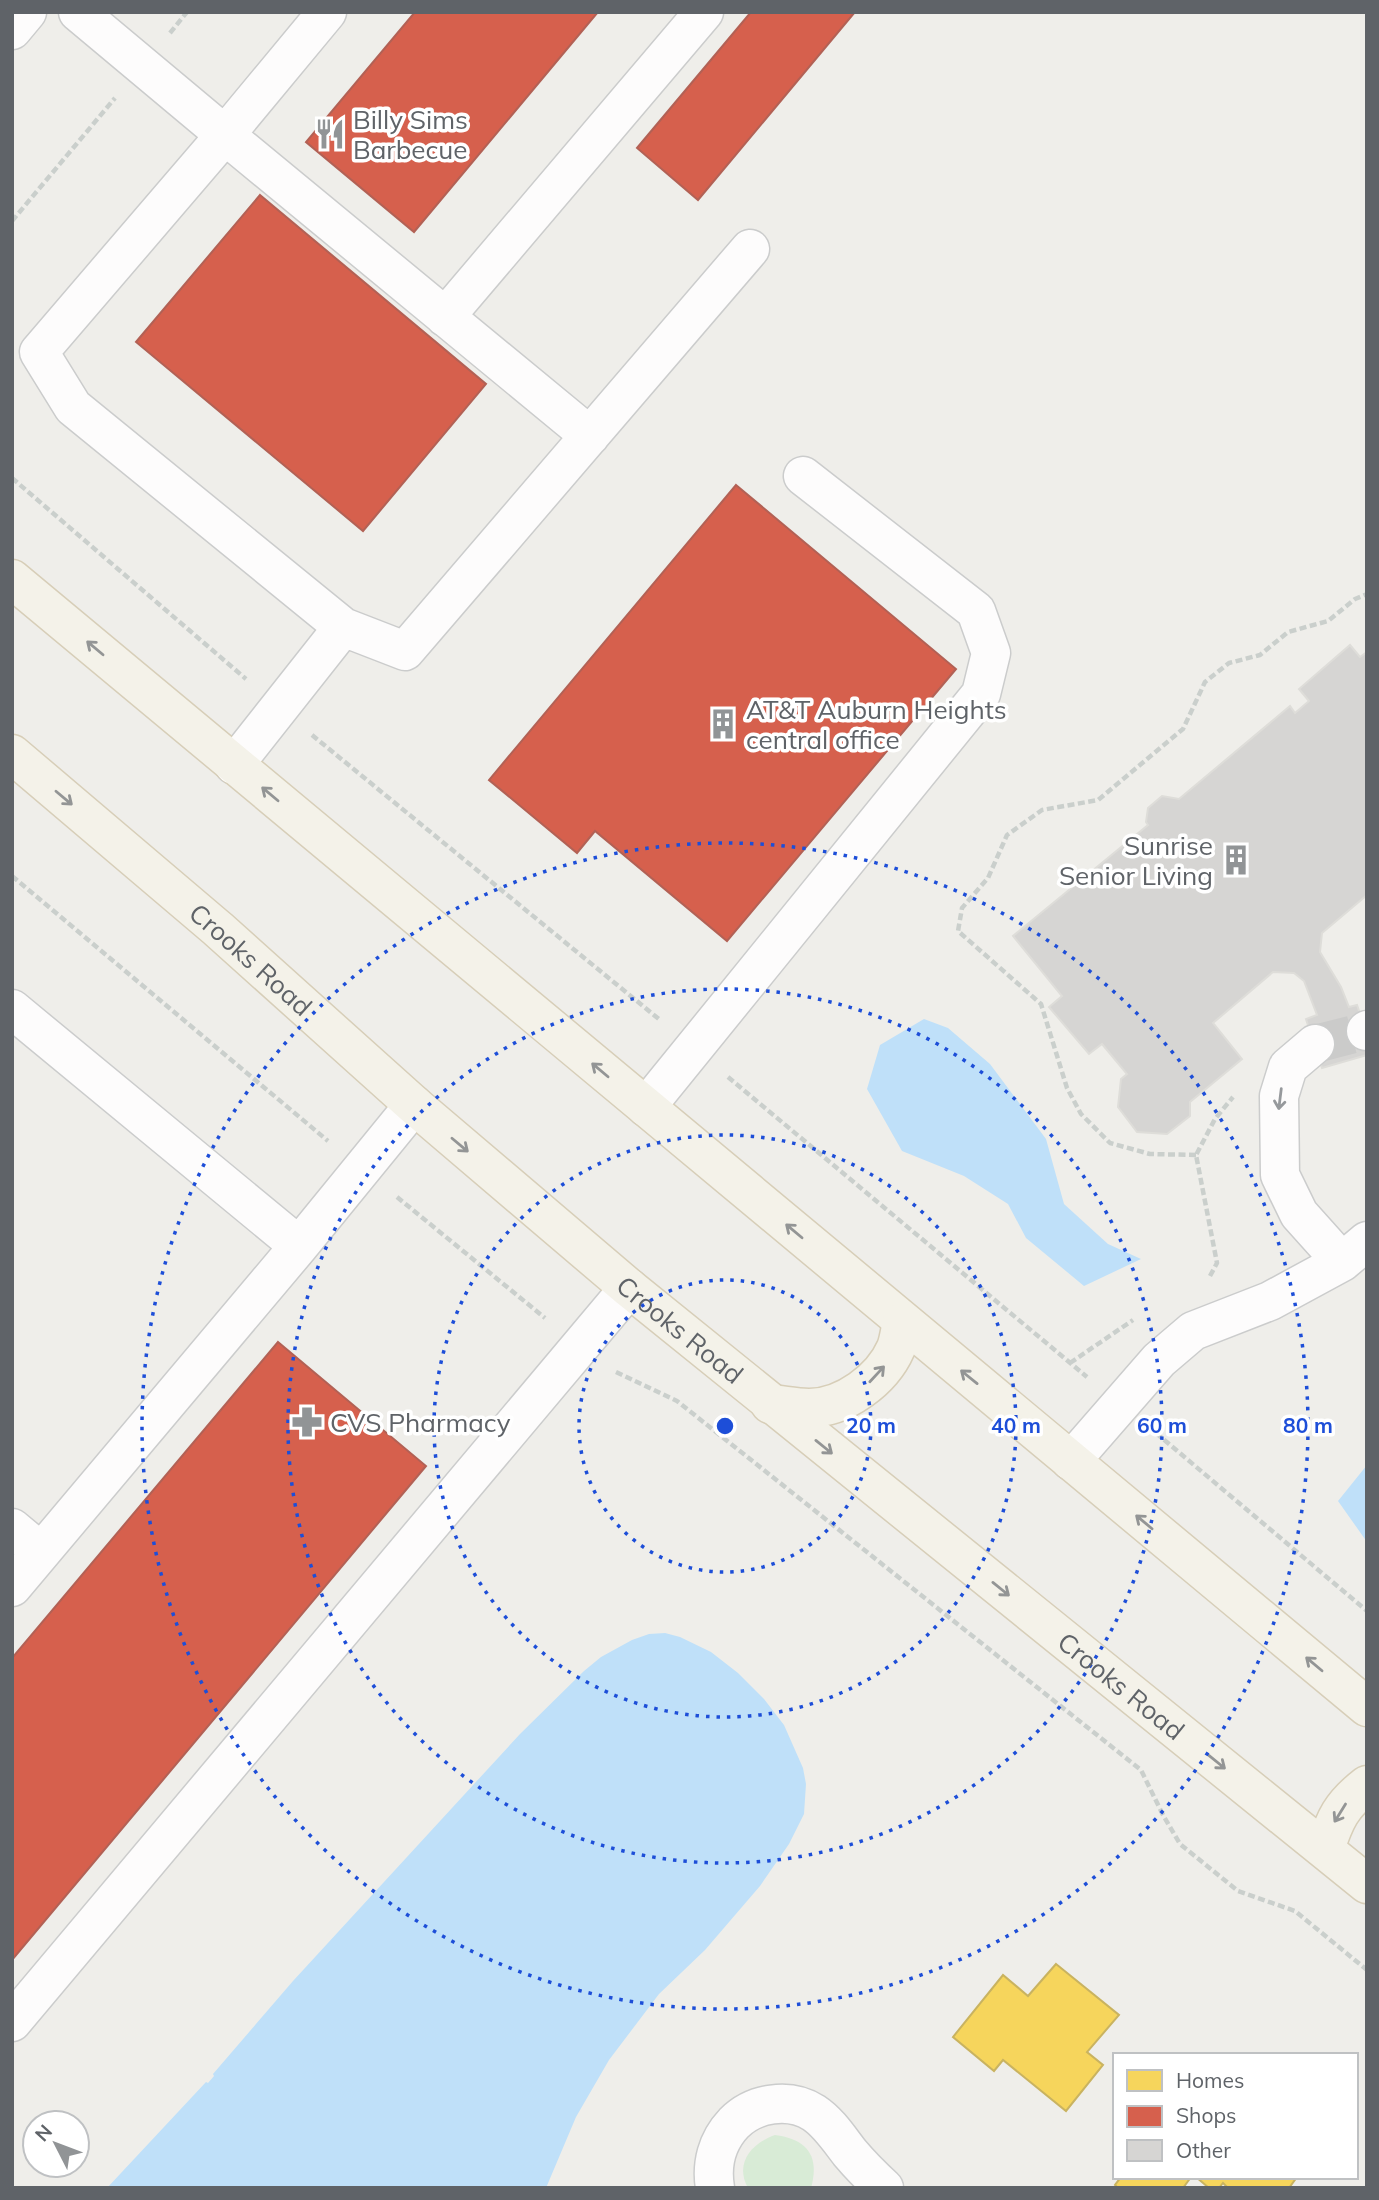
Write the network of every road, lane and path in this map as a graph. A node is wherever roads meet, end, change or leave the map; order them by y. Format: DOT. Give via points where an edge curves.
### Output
graph roads {
  1 [pos="27,12"];
  2 [pos="78,12"];
  3 [pos="187,12"];
  4 [pos="327,12"];
  5 [pos="704,12"];
  6 [pos="12,30"];
  7 [pos="163,41"];
  8 [pos="118,95"];
  9 [pos="225,135"];
  10 [pos="12,221"];
  11 [pos="750,249"];
  12 [pos="445,317"];
  13 [pos="590,436"];
  14 [pos="803,476"];
  15 [pos="12,478"];
  16 [pos="12,579"];
  17 [pos="1367,594"];
  18 [pos="343,627"];
  19 [pos="239,673"];
  20 [pos="12,754"];
  21 [pos="234,765"];
  22 [pos="12,876"];
  23 [pos="12,1009"];
  24 [pos="1314,1044"];
  25 [pos="414,1105"];
  26 [pos="646,1107"];
  27 [pos="334,1146"];
  28 [pos="392,1193"];
  29 [pos="299,1246"];
  30 [pos="1354,1252"];
  31 [pos="1209,1279"];
  32 [pos="629,1288"];
  33 [pos="541,1314"];
  34 [pos="1139,1315"];
  35 [pos="902,1322"];
  36 [pos="1070,1363"];
  37 [pos="608,1368"];
  38 [pos="771,1404"];
  39 [pos="1157,1434"];
  40 [pos="1071,1461"];
  41 [pos="12,1528"];
  42 [pos="41,1552"];
  43 [pos="12,1587"];
  44 [pos="1367,1611"];
  45 [pos="1367,1707"];
  46 [pos="1367,1785"];
  47 [pos="1325,1850"];
  48 [pos="1367,1884"];
  49 [pos="1367,1970"];
  50 [pos="12,2022"];
  51 [pos="715,2188"];
  52 [pos="884,2188"];
  1 -- 6 [label="street"];
  2 -- 9 [label="street"];
  3 -- 7 [label="path"];
  4 -- 9 [label="street"];
  5 -- 12 [label="street"];
  8 -- 10 [label="path"];
  9 -- 12 [label="street"];
  9 -- 18 [label="street" via="39,352 73,407"];
  11 -- 13 [label="street"];
  12 -- 13 [label="street"];
  13 -- 18 [label="street" via="405,651"];
  14 -- 26 [label="street" via="976,611 991,653 981,694"];
  15 -- 19 [label="path"];
  21 -- 16 [label="main road, one-way"];
  17 -- 31 [label="path" via="1328,621 1288,632 1259,655 1229,663 1205,682 1183,729 1098,800 1042,810 1007,835 988,878 962,908 958,931 1041,1004 1066,1088 1081,1114 1110,1143 1150,1154 1196,1155 1217,1263"];
  18 -- 21 [label="street"];
  20 -- 25 [label="main road, Crooks Road, one-way" via="218,929"];
  26 -- 21 [label="main road, one-way"];
  22 -- 27 [label="path"];
  23 -- 29 [label="street"];
  24 -- 30 [label="street, one-way" via="1288,1067 1279,1096 1280,1175 1299,1214"];
  25 -- 29 [label="street"];
  25 -- 32 [label="main road, Crooks Road, one-way"];
  35 -- 26 [label="main road, one-way"];
  28 -- 33 [label="path"];
  29 -- 42 [label="street"];
  30 -- 40 [label="street" via="1270,1301 1193,1331 1159,1360"];
  32 -- 38 [label="main road, Crooks Road"];
  32 -- 50 [label="street"];
  34 -- 36 [label="path"];
  38 -- 35 [label="main road, one-way" via="810,1408 835,1404 860,1390 881,1372 895,1349"];
  40 -- 35 [label="main road, one-way"];
  37 -- 49 [label="path" via="677,1401 1141,1770 1180,1844 1238,1891 1295,1911"];
  38 -- 47 [label="main road, Crooks Road, one-way"];
  39 -- 44 [label="path"];
  45 -- 40 [label="main road, one-way"];
  41 -- 42 [label="street"];
  42 -- 43 [label="street"];
  46 -- 47 [label="main road, one-way" via="1349,1798"];
  47 -- 48 [label="main road, Crooks Road"];
  51 -- 52 [label="street" via="716,2152 726,2132 756,2108 776,2104 812,2112"];
}
